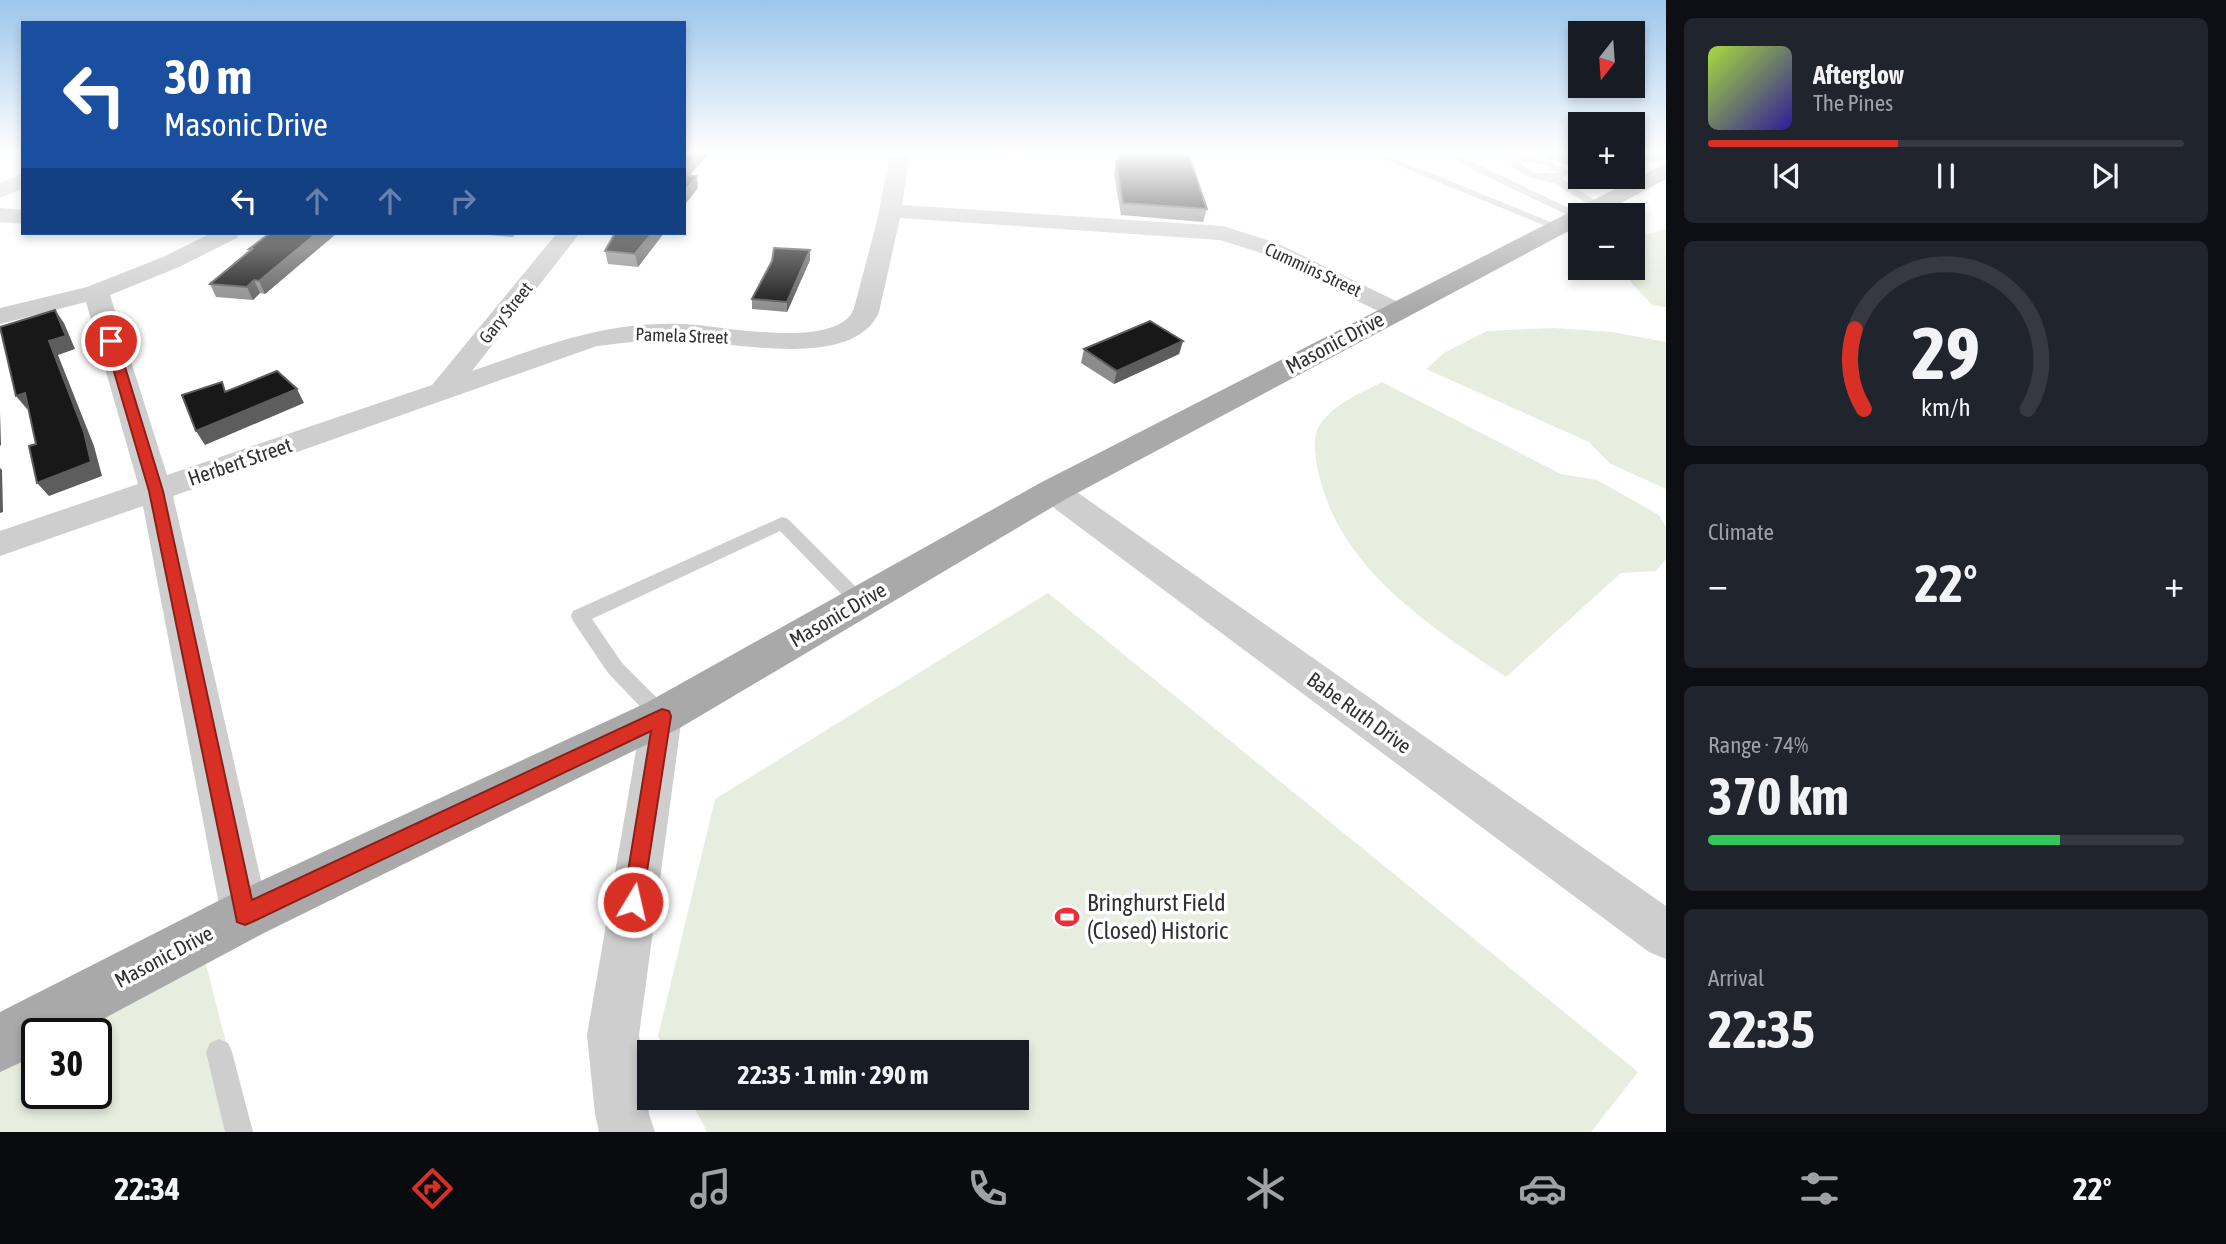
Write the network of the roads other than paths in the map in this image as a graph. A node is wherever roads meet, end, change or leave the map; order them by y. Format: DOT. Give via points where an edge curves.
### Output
graph roads {
  1 [pos="893,206"];
  2 [pos="892,211"];
  3 [pos="0,215"];
  4 [pos="1568,216"];
  5 [pos="21,217"];
  6 [pos="225,235"];
  7 [pos="567,235"];
  8 [pos="96,292"];
  9 [pos="1397,310"];
  10 [pos="0,316"];
  11 [pos="440,393"];
  12 [pos="156,491"];
  13 [pos="1053,491"];
  14 [pos="0,544"];
  15 [pos="860,603"];
  16 [pos="662,716"];
  17 [pos="245,915"];
  18 [pos="1666,935"];
  19 [pos="0,1043"];
  20 [pos="219,1052"];
  21 [pos="618,1126"];
  22 [pos="239,1132"];
  1 -- 2 [label="street"];
  2 -- 9 [label="street, Cummins Street" via="1223,233 1269,248"];
  2 -- 11 [label="street, Pamela Street" via="864,318 829,338 795,342 639,332 592,339"];
  3 -- 5 [label="street"];
  4 -- 9 [label="main road, Masonic Drive"];
  6 -- 8 [label="street"];
  7 -- 11 [label="street, Gary Street"];
  8 -- 10 [label="street"];
  8 -- 12 [label="street"];
  9 -- 13 [label="main road, Masonic Drive"];
  11 -- 12 [label="street, Herbert Street"];
  12 -- 14 [label="street, Herbert Street"];
  12 -- 17 [label="street"];
  13 -- 15 [label="main road, Masonic Drive"];
  13 -- 18 [label="street, Babe Ruth Drive"];
  15 -- 16 [label="main road, Masonic Drive"];
  15 -- 16 [label="lane" via="782,523 580,616 615,667"];
  16 -- 17 [label="main road, Masonic Drive"];
  16 -- 21 [label="street" via="612,1035"];
  17 -- 19 [label="main road, Masonic Drive"];
  20 -- 22 [label="lane"];
}
